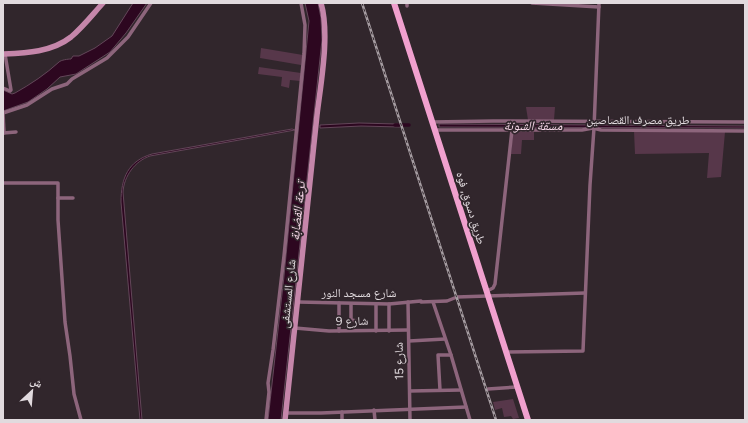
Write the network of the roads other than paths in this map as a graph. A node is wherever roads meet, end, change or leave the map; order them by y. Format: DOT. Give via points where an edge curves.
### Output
graph roads {
  1 [pos="103,3"];
  2 [pos="151,3"];
  3 [pos="301,3"];
  4 [pos="321,3"];
  5 [pos="394,3"];
  6 [pos="532,3"];
  7 [pos="599,5"];
  8 [pos="4,54"];
  9 [pos="5,70"];
  10 [pos="3,88"];
  11 [pos="3,113"];
  12 [pos="485,121"];
  13 [pos="516,121"];
  14 [pos="594,121"];
  15 [pos="432,122"];
  16 [pos="745,122"];
  17 [pos="594,128"];
  18 [pos="434,130"];
  19 [pos="485,130"];
  20 [pos="514,130"];
  21 [pos="745,131"];
  22 [pos="16,132"];
  23 [pos="4,133"];
  24 [pos="3,183"];
  25 [pos="58,198"];
  26 [pos="73,198"];
  27 [pos="585,293"];
  28 [pos="486,294"];
  29 [pos="298,302"];
  30 [pos="408,302"];
  31 [pos="433,302"];
  32 [pos="339,303"];
  33 [pos="351,304"];
  34 [pos="376,304"];
  35 [pos="389,304"];
  36 [pos="357,321"];
  37 [pos="295,328"];
  38 [pos="408,330"];
  39 [pos="339,331"];
  40 [pos="376,331"];
  41 [pos="389,331"];
  42 [pos="446,339"];
  43 [pos="408,341"];
  44 [pos="506,352"];
  45 [pos="451,355"];
  46 [pos="517,387"];
  47 [pos="488,389"];
  48 [pos="440,390"];
  49 [pos="461,390"];
  50 [pos="410,391"];
  51 [pos="466,407"];
  52 [pos="410,409"];
  53 [pos="374,410"];
  54 [pos="286,412"];
  55 [pos="342,412"];
  56 [pos="81,420"];
  57 [pos="266,420"];
  58 [pos="285,420"];
  59 [pos="342,420"];
  60 [pos="375,420"];
  61 [pos="410,420"];
  62 [pos="470,420"];
  63 [pos="528,420"];
  1 -- 8 [label="main road" via="71,37 58,44 37,51"];
  2 -- 11 [label="street" via="128,37 107,58 67,84 52,89 29,104"];
  3 -- 57 [label="street" via="305,25 304,54"];
  4 -- 29 [label="main road, شارع المستشفى" via="325,36"];
  5 -- 15 [label="main road, طريق دسوق, فوه"];
  6 -- 7 [label="street"];
  7 -- 14 [label="street"];
  8 -- 9 [label="street"];
  9 -- 10 [label="street" via="11,90"];
  11 -- 23 [label="street"];
  12 -- 13 [label="street"];
  12 -- 15 [label="street"];
  12 -- 19 [label="street"];
  13 -- 14 [label="street"];
  13 -- 20 [label="street"];
  14 -- 16 [label="street"];
  14 -- 17 [label="street"];
  15 -- 18 [label="main road, طريق دسوق, فوه"];
  17 -- 20 [label="street, طريق مصرف القصاصين"];
  17 -- 21 [label="street, طريق مصرف القصاصين"];
  17 -- 27 [label="street"];
  18 -- 19 [label="street, طريق مصرف القصاصين"];
  18 -- 28 [label="main road, طريق دسوق, فوه"];
  19 -- 20 [label="street, طريق مصرف القصاصين"];
  20 -- 28 [label="street" via="495,284"];
  22 -- 23 [label="street"];
  24 -- 25 [label="street" via="58,183"];
  25 -- 26 [label="street"];
  25 -- 56 [label="street" via="65,322 74,394"];
  27 -- 28 [label="street, شارع مسجد النور"];
  27 -- 44 [label="street" via="584,351"];
  28 -- 31 [label="street, شارع مسجد النور"];
  28 -- 44 [label="main road, طريق دسوق, فوه"];
  29 -- 32 [label="street, شارع مسجد النور"];
  29 -- 37 [label="main road, شارع المستشفى"];
  30 -- 31 [label="street, شارع مسجد النور"];
  30 -- 35 [label="street, شارع مسجد النور"];
  30 -- 38 [label="street, شارع 15"];
  31 -- 42 [label="street"];
  32 -- 33 [label="street, شارع مسجد النور"];
  32 -- 39 [label="street"];
  33 -- 34 [label="street, شارع مسجد النور"];
  33 -- 36 [label="street" via="351,320"];
  34 -- 35 [label="street, شارع مسجد النور"];
  34 -- 40 [label="street"];
  35 -- 41 [label="street"];
  37 -- 39 [label="street, شارع 9"];
  37 -- 54 [label="main road, شارع المستشفى"];
  38 -- 41 [label="street, شارع 9"];
  38 -- 43 [label="street, شارع 15"];
  39 -- 40 [label="street, شارع 9"];
  40 -- 41 [label="street, شارع 9"];
  42 -- 43 [label="street"];
  42 -- 45 [label="street"];
  43 -- 50 [label="street, شارع 15"];
  44 -- 46 [label="main road, طريق دسوق, فوه"];
  45 -- 48 [label="street" via="438,355"];
  45 -- 49 [label="street"];
  46 -- 47 [label="street"];
  46 -- 63 [label="main road, طريق دسوق, فوه"];
  48 -- 49 [label="street"];
  48 -- 50 [label="street"];
  49 -- 51 [label="street"];
  50 -- 52 [label="street, شارع 15"];
  51 -- 52 [label="street"];
  51 -- 62 [label="street"];
  52 -- 53 [label="street"];
  52 -- 61 [label="street, شارع 15"];
  53 -- 55 [label="street"];
  53 -- 60 [label="street"];
  54 -- 55 [label="street"];
  54 -- 58 [label="main road, شارع المستشفى"];
  55 -- 59 [label="street"];
}
